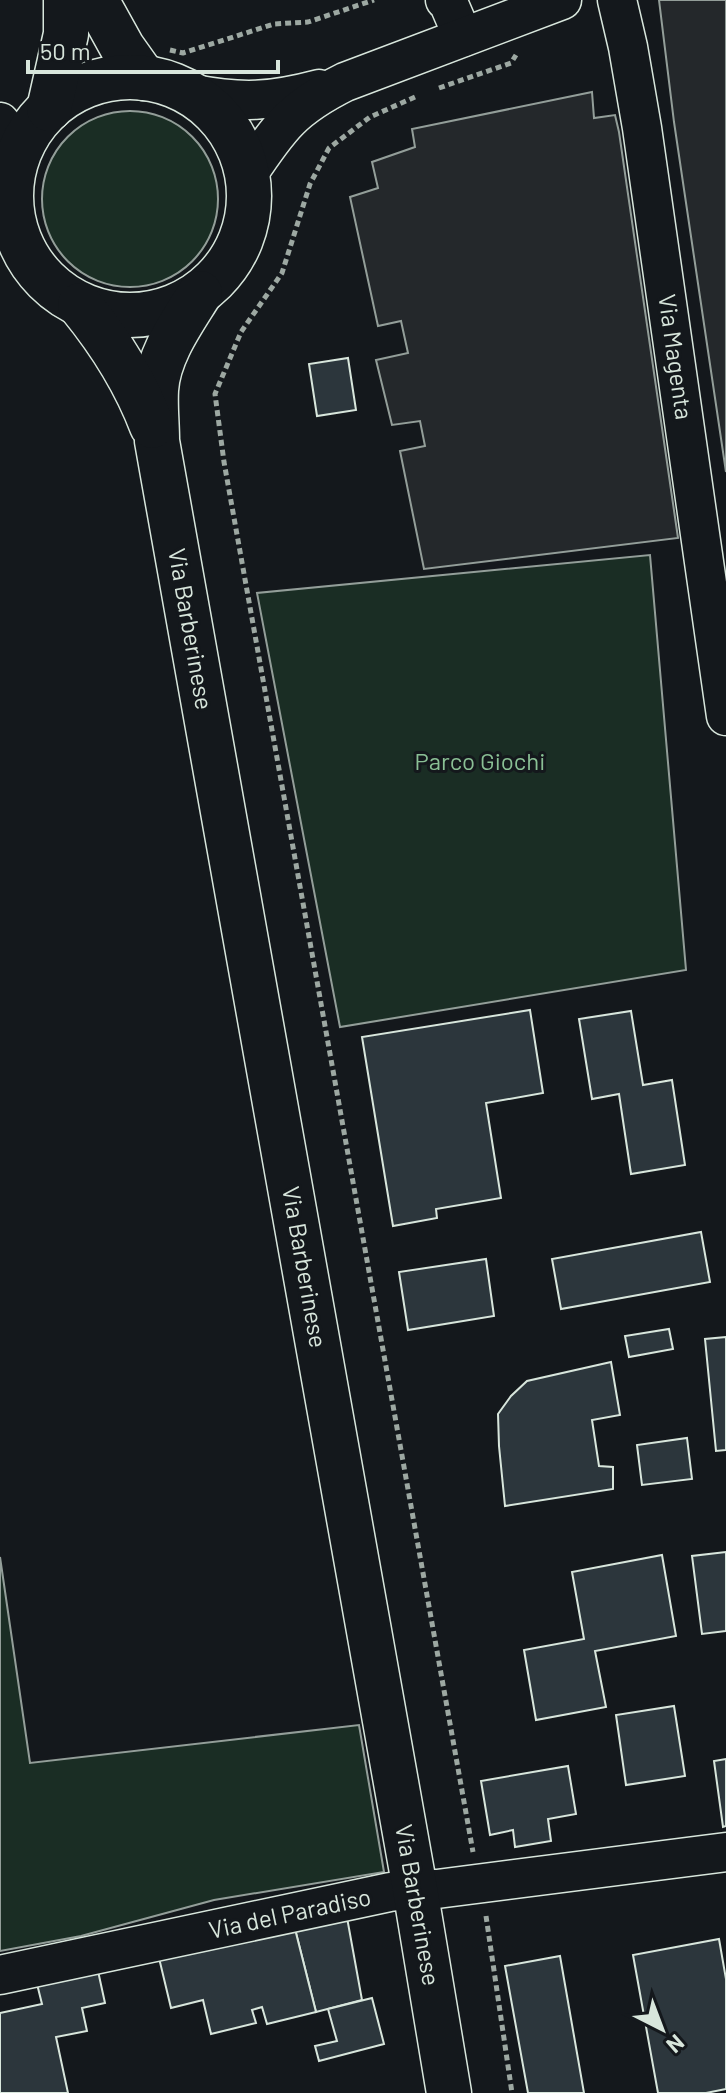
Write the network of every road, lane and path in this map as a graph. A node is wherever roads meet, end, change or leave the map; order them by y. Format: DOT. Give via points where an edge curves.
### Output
graph roads {
  1 [pos="66,0"];
  2 [pos="96,0"];
  3 [pos="374,0"];
  4 [pos="445,0"];
  5 [pos="562,0"];
  6 [pos="617,0"];
  7 [pos="526,13"];
  8 [pos="463,37"];
  9 [pos="152,63"];
  10 [pos="345,82"];
  11 [pos="438,88"];
  12 [pos="424,93"];
  13 [pos="193,94"];
  14 [pos="49,109"];
  15 [pos="11,135"];
  16 [pos="248,174"];
  17 [pos="200,293"];
  18 [pos="80,305"];
  19 [pos="157,441"];
  20 [pos="726,716"];
  21 [pos="726,1852"];
  22 [pos="482,1882"];
  23 [pos="415,1889"];
  24 [pos="0,1975"];
  25 [pos="449,2093"];
  26 [pos="512,2093"];
  1 -- 14 [label="main road, Via Barberinese" via="66,34"];
  2 -- 9 [label="main road" via="122,47"];
  3 -- 9 [label="path" via="308,22 274,24"];
  4 -- 8 [label="street"];
  5 -- 7 [label="street"];
  6 -- 20 [label="street, Via Magenta" via="642,128"];
  7 -- 8 [label="street"];
  7 -- 11 [label="path" via="531,34 511,63"];
  8 -- 10 [label="street"];
  9 -- 13 [label="main road, Via Barberinese" via="169,83"];
  9 -- 14 [label="main road, Via Barberinese" via="87,85"];
  10 -- 13 [label="street" via="278,100 232,101"];
  10 -- 16 [label="street" via="287,119"];
  12 -- 22 [label="path" via="370,117 329,148 310,184 282,273 241,332 215,394 470,1841"];
  13 -- 16 [label="main road, Via Barberinese" via="229,128"];
  14 -- 15 [label="main road, Via Barberinese" via="33,127"];
  15 -- 18 [label="main road, Via Barberinese" via="18,239 43,278"];
  16 -- 17 [label="main road, Via Barberinese" via="249,212 238,249"];
  17 -- 18 [label="main road, Via Barberinese" via="168,310 133,316"];
  17 -- 19 [label="main road, Via Barberinese" via="162,362 156,388"];
  18 -- 19 [label="main road, Via Barberinese" via="127,371"];
  19 -- 23 [label="main road, Via Barberinese"];
  21 -- 22 [label="street, Via del Paradiso"];
  22 -- 23 [label="street, Via del Paradiso"];
  22 -- 26 [label="path"];
  23 -- 24 [label="street, Via del Paradiso"];
  23 -- 25 [label="main road, Via Barberinese"];
}
